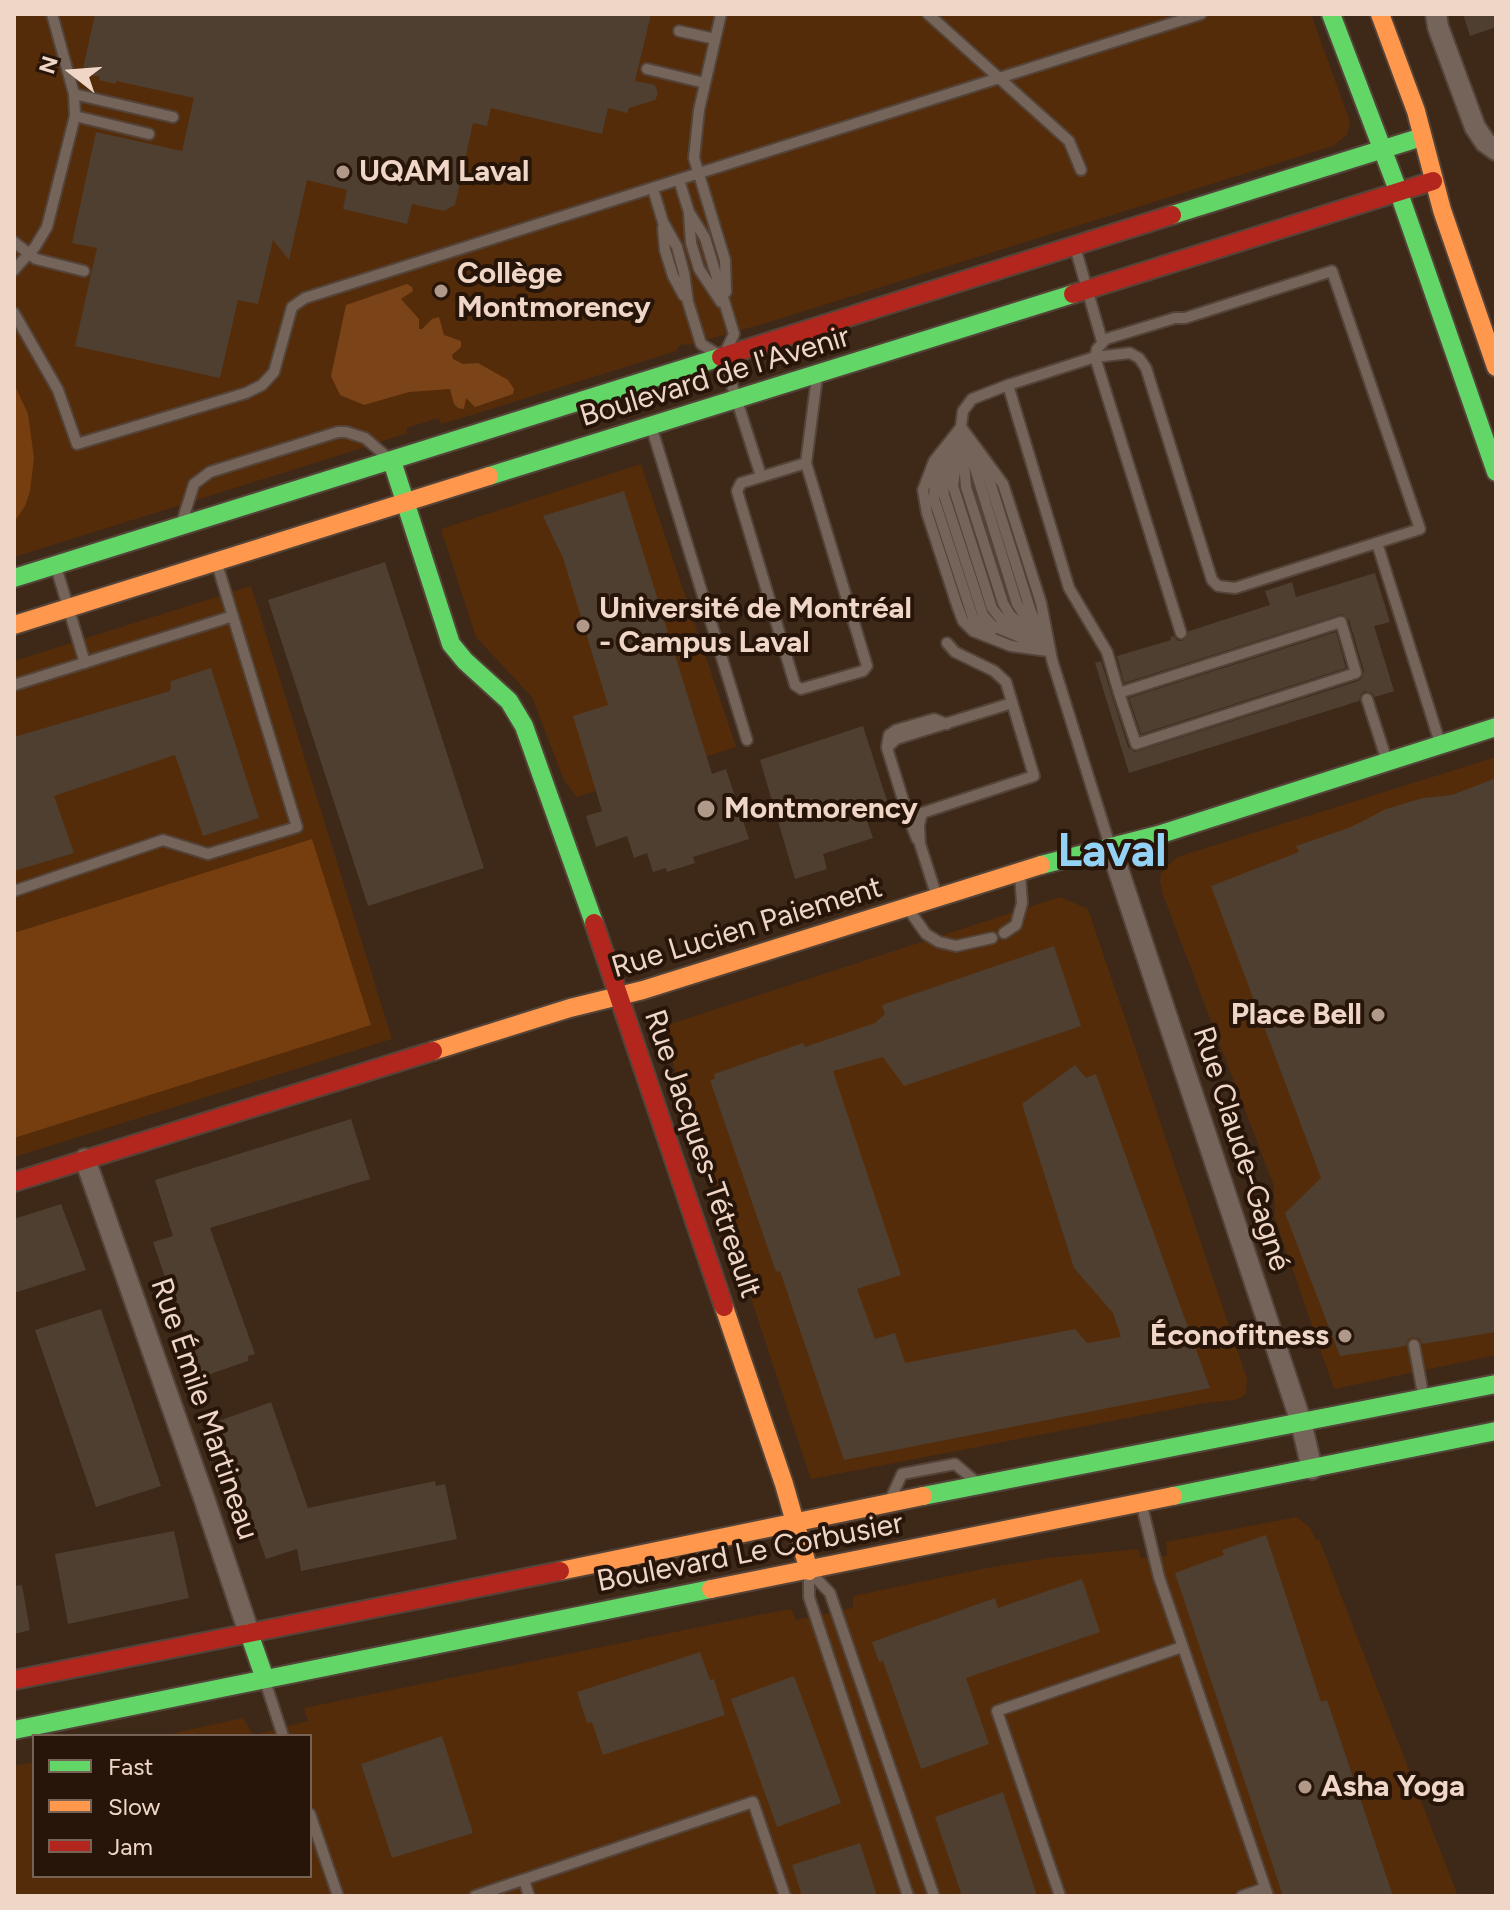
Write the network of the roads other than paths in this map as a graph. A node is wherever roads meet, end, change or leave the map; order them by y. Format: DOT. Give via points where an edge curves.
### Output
graph roads {
  1 [pos="52,14"];
  2 [pos="721,14"];
  3 [pos="928,14"];
  4 [pos="1201,14"];
  5 [pos="1331,14"];
  6 [pos="1380,14"];
  7 [pos="1436,14"];
  8 [pos="679,31"];
  9 [pos="715,39"];
  10 [pos="647,69"];
  11 [pos="1000,79"];
  12 [pos="705,83"];
  13 [pos="74,94"];
  14 [pos="75,116"];
  15 [pos="173,117"];
  16 [pos="149,134"];
  17 [pos="1422,137"];
  18 [pos="1382,150"];
  19 [pos="1496,150"];
  20 [pos="1081,170"];
  21 [pos="698,174"];
  22 [pos="679,180"];
  23 [pos="1433,181"];
  24 [pos="653,189"];
  25 [pos="1399,193"];
  26 [pos="14,242"];
  27 [pos="1075,247"];
  28 [pos="28,255"];
  29 [pos="14,270"];
  30 [pos="84,271"];
  31 [pos="1088,290"];
  32 [pos="726,310"];
  33 [pos="14,313"];
  34 [pos="1102,341"];
  35 [pos="723,357"];
  36 [pos="1095,357"];
  37 [pos="1496,367"];
  38 [pos="817,374"];
  39 [pos="1008,385"];
  40 [pos="736,400"];
  41 [pos="651,427"];
  42 [pos="961,427"];
  43 [pos="392,461"];
  44 [pos="806,463"];
  45 [pos="1496,472"];
  46 [pos="761,476"];
  47 [pos="405,503"];
  48 [pos="181,527"];
  49 [pos="1377,543"];
  50 [pos="217,562"];
  51 [pos="55,565"];
  52 [pos="14,578"];
  53 [pos="68,609"];
  54 [pos="233,616"];
  55 [pos="14,625"];
  56 [pos="1181,633"];
  57 [pos="947,643"];
  58 [pos="1050,651"];
  59 [pos="85,663"];
  60 [pos="14,685"];
  61 [pos="1119,693"];
  62 [pos="1367,699"];
  63 [pos="1012,703"];
  64 [pos="1496,727"];
  65 [pos="747,740"];
  66 [pos="1440,745"];
  67 [pos="1387,762"];
  68 [pos="920,844"];
  69 [pos="1111,848"];
  70 [pos="1020,872"];
  71 [pos="14,891"];
  72 [pos="937,898"];
  73 [pos="908,909"];
  74 [pos="1004,933"];
  75 [pos="992,938"];
  76 [pos="619,996"];
  77 [pos="85,1159"];
  78 [pos="14,1182"];
  79 [pos="1414,1345"];
  80 [pos="1496,1384"];
  81 [pos="1424,1399"];
  82 [pos="1301,1422"];
  83 [pos="1496,1431"];
  84 [pos="1312,1469"];
  85 [pos="979,1485"];
  86 [pos="1142,1503"];
  87 [pos="888,1504"];
  88 [pos="796,1523"];
  89 [pos="809,1571"];
  90 [pos="249,1633"];
  91 [pos="1182,1647"];
  92 [pos="852,1655"];
  93 [pos="831,1663"];
  94 [pos="265,1679"];
  95 [pos="14,1680"];
  96 [pos="14,1730"];
  97 [pos="282,1734"];
  98 [pos="312,1820"];
  99 [pos="524,1880"];
  100 [pos="1266,1892"];
  101 [pos="338,1896"];
  102 [pos="475,1896"];
  103 [pos="529,1896"];
  104 [pos="785,1896"];
  105 [pos="908,1896"];
  106 [pos="934,1896"];
  107 [pos="1060,1896"];
  108 [pos="1242,1896"];
  1 -- 13 [label="lane"];
  2 -- 9 [label="lane"];
  3 -- 11 [label="lane"];
  4 -- 11 [label="lane"];
  5 -- 18 [label="street"];
  6 -- 17 [label="street"];
  7 -- 19 [label="street" via="1475,127"];
  8 -- 9 [label="lane"];
  9 -- 12 [label="lane"];
  10 -- 12 [label="lane"];
  11 -- 20 [label="lane" via="1069,141"];
  11 -- 21 [label="lane"];
  12 -- 21 [label="lane" via="695,138"];
  13 -- 14 [label="lane"];
  13 -- 15 [label="lane"];
  14 -- 16 [label="lane"];
  14 -- 28 [label="lane" via="50,218"];
  17 -- 18 [label="street, Boulevard de l'Avenir"];
  17 -- 23 [label="street"];
  18 -- 25 [label="street"];
  18 -- 27 [label="street, Boulevard de l'Avenir"];
  21 -- 22 [label="lane"];
  21 -- 32 [label="lane" via="725,260"];
  22 -- 24 [label="lane"];
  22 -- 32 [label="lane" via="705,238"];
  23 -- 25 [label="street, Boulevard de l'Avenir"];
  23 -- 37 [label="street"];
  24 -- 33 [label="lane" via="305,298 292,307 274,372 262,385 77,444 58,390"];
  24 -- 35 [label="lane" via="673,276 701,344"];
  25 -- 31 [label="street, Boulevard de l'Avenir"];
  25 -- 45 [label="street"];
  26 -- 28 [label="lane"];
  27 -- 31 [label="lane"];
  27 -- 35 [label="street, Boulevard de l'Avenir"];
  28 -- 29 [label="lane"];
  28 -- 30 [label="lane"];
  31 -- 34 [label="lane"];
  31 -- 38 [label="street, Boulevard de l'Avenir"];
  32 -- 35 [label="lane" via="734,334"];
  34 -- 36 [label="lane"];
  34 -- 49 [label="lane" via="1332,271 1420,529"];
  35 -- 40 [label="lane"];
  35 -- 43 [label="street, Boulevard de l'Avenir"];
  36 -- 39 [label="lane"];
  36 -- 49 [label="lane" via="1130,353 1146,368 1215,584 1235,588"];
  36 -- 56 [label="lane"];
  38 -- 40 [label="street, Boulevard de l'Avenir"];
  38 -- 44 [label="lane"];
  39 -- 42 [label="lane" via="972,399"];
  39 -- 61 [label="lane" via="1069,588 1107,652"];
  40 -- 41 [label="street, Boulevard de l'Avenir"];
  40 -- 46 [label="lane"];
  41 -- 47 [label="street, Boulevard de l'Avenir"];
  41 -- 65 [label="lane"];
  42 -- 58 [label="lane" via="989,479 1031,612"];
  42 -- 58 [label="lane" via="966,487 1003,603"];
  42 -- 58 [label="lane" via="943,490 983,615 993,626"];
  42 -- 58 [label="lane" via="934,461 923,490 963,621 973,631 1011,646"];
  43 -- 47 [label="street, Rue Jacques-Tétreault"];
  43 -- 48 [label="street, Boulevard de l'Avenir"];
  43 -- 48 [label="lane" via="365,438 338,432 210,472 194,484"];
  44 -- 46 [label="lane"];
  44 -- 46 [label="lane" via="867,666 806,689 795,685 737,491 741,483"];
  47 -- 50 [label="street, Boulevard de l'Avenir"];
  47 -- 76 [label="street, Rue Jacques-Tétreault" via="451,644 520,717"];
  48 -- 51 [label="street, Boulevard de l'Avenir"];
  49 -- 66 [label="lane"];
  50 -- 53 [label="street, Boulevard de l'Avenir"];
  50 -- 54 [label="lane"];
  51 -- 52 [label="street, Boulevard de l'Avenir"];
  51 -- 53 [label="lane"];
  53 -- 55 [label="street, Boulevard de l'Avenir"];
  53 -- 59 [label="lane"];
  54 -- 59 [label="lane"];
  54 -- 71 [label="lane" via="297,827 208,854 163,840"];
  57 -- 63 [label="lane" via="1003,678"];
  58 -- 69 [label="lane"];
  59 -- 60 [label="lane"];
  61 -- 61 [label="lane" via="1136,744 1356,673 1341,622"];
  62 -- 67 [label="lane"];
  63 -- 68 [label="lane" via="1034,776 924,810"];
  63 -- 68 [label="lane" via="947,724 934,719 889,735 887,748"];
  64 -- 66 [label="street, Rue Lucien Paiement"];
  66 -- 67 [label="street, Rue Lucien Paiement"];
  67 -- 69 [label="street, Rue Lucien Paiement"];
  68 -- 72 [label="lane"];
  69 -- 70 [label="street, Rue Lucien Paiement"];
  69 -- 82 [label="street, Rue Claude-Gagné"];
  70 -- 72 [label="street, Rue Lucien Paiement"];
  70 -- 74 [label="lane" via="1022,903 1016,925"];
  72 -- 73 [label="street, Rue Lucien Paiement"];
  73 -- 75 [label="lane" via="939,942 956,946"];
  73 -- 76 [label="street, Rue Lucien Paiement"];
  76 -- 77 [label="street, Rue Lucien Paiement"];
  76 -- 88 [label="street, Rue Jacques-Tétreault"];
  77 -- 78 [label="street, Rue Lucien Paiement"];
  77 -- 90 [label="street, Rue Émile Martineau"];
  79 -- 81 [label="lane"];
  80 -- 81 [label="street, Boulevard Le Corbusier"];
  81 -- 82 [label="street, Boulevard Le Corbusier"];
  82 -- 84 [label="street, Rue Claude-Gagné"];
  82 -- 85 [label="street, Boulevard Le Corbusier"];
  83 -- 84 [label="street, Boulevard Le Corbusier"];
  84 -- 86 [label="street, Boulevard Le Corbusier"];
  85 -- 87 [label="street, Boulevard Le Corbusier"];
  85 -- 87 [label="lane" via="955,1464 902,1474"];
  86 -- 89 [label="street, Boulevard Le Corbusier"];
  86 -- 91 [label="lane"];
  87 -- 88 [label="street, Boulevard Le Corbusier"];
  88 -- 89 [label="street, Rue Jacques-Tétreault"];
  88 -- 90 [label="street, Boulevard Le Corbusier"];
  89 -- 92 [label="lane" via="830,1593"];
  89 -- 93 [label="lane" via="809,1597"];
  89 -- 94 [label="street, Boulevard Le Corbusier"];
  90 -- 94 [label="street, Rue Émile Martineau"];
  90 -- 95 [label="street, Boulevard Le Corbusier"];
  91 -- 100 [label="lane"];
  91 -- 107 [label="lane" via="997,1711"];
  92 -- 93 [label="lane"];
  92 -- 106 [label="lane"];
  93 -- 105 [label="lane"];
  94 -- 96 [label="street, Boulevard Le Corbusier"];
  94 -- 97 [label="lane"];
  98 -- 101 [label="lane"];
  99 -- 102 [label="lane"];
  99 -- 103 [label="lane"];
  99 -- 104 [label="lane" via="753,1802"];
  100 -- 108 [label="lane"];
}
